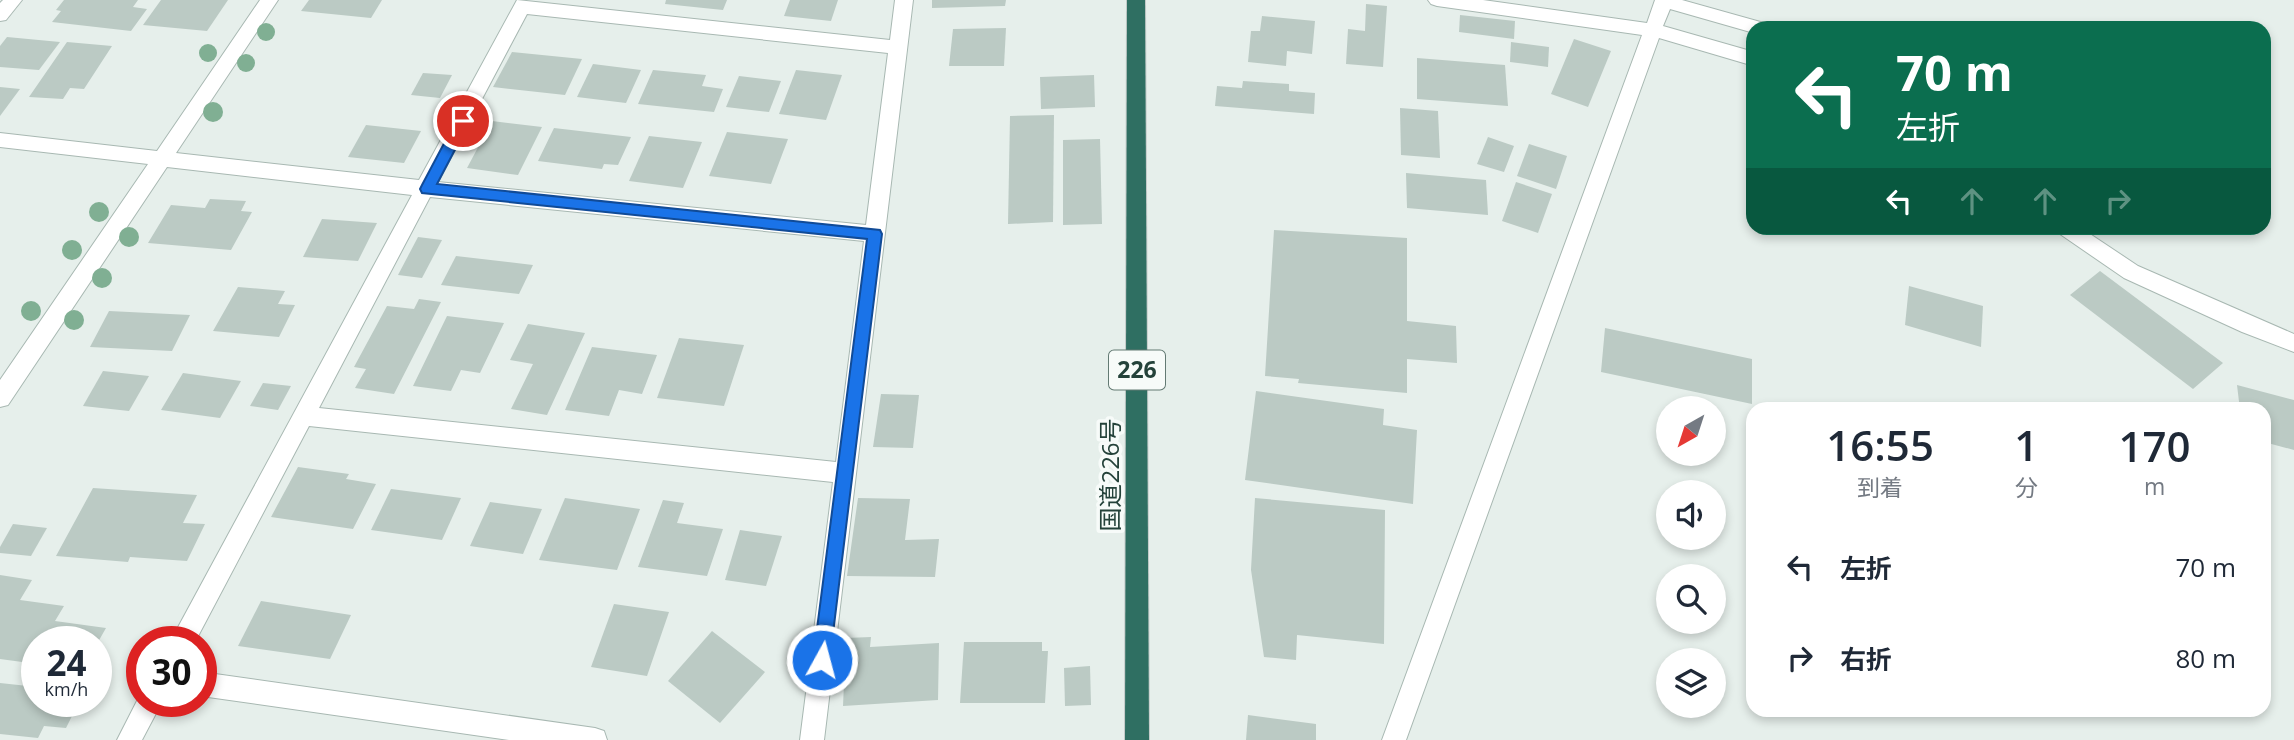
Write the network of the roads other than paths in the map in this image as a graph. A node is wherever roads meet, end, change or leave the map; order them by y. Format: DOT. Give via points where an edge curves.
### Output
graph roads {
  1 [pos="13,0"];
  2 [pos="269,0"];
  3 [pos="904,0"];
  4 [pos="1136,0"];
  5 [pos="1437,0"];
  6 [pos="1664,0"];
  7 [pos="524,4"];
  8 [pos="0,15"];
  9 [pos="1746,24"];
  10 [pos="1654,30"];
  11 [pos="898,47"];
  12 [pos="1746,57"];
  13 [pos="0,140"];
  14 [pos="162,159"];
  15 [pos="427,189"];
  16 [pos="875,234"];
  17 [pos="2077,235"];
  18 [pos="2294,343"];
  19 [pos="0,398"];
  20 [pos="305,416"];
  21 [pos="846,473"];
  22 [pos="191,626"];
  23 [pos="217,686"];
  24 [pos="142,717"];
  25 [pos="129,740"];
  26 [pos="595,740"];
  27 [pos="812,740"];
  28 [pos="1137,740"];
  29 [pos="1394,740"];
  1 -- 8 [label="street"];
  2 -- 14 [label="street"];
  3 -- 11 [label="street"];
  4 -- 28 [label="highway, 国道226号 / 226"];
  5 -- 10 [label="street"];
  6 -- 9 [label="street"];
  6 -- 10 [label="street"];
  7 -- 11 [label="street"];
  7 -- 15 [label="street"];
  10 -- 12 [label="street"];
  10 -- 29 [label="street"];
  11 -- 16 [label="street"];
  13 -- 14 [label="street"];
  14 -- 15 [label="street"];
  14 -- 19 [label="street"];
  15 -- 16 [label="street"];
  15 -- 20 [label="street"];
  16 -- 21 [label="street"];
  17 -- 18 [label="street" via="2131,272"];
  20 -- 21 [label="street"];
  20 -- 22 [label="street"];
  21 -- 27 [label="street"];
  23 -- 26 [label="street"];
  24 -- 25 [label="street"];
}
